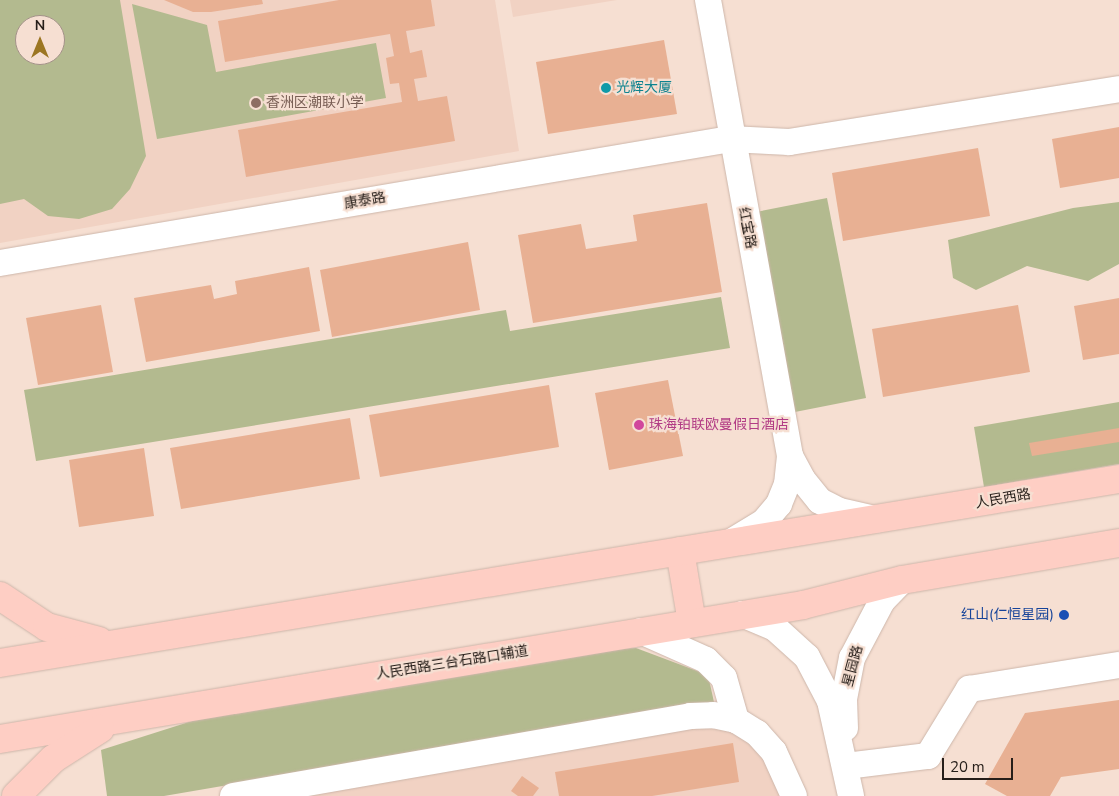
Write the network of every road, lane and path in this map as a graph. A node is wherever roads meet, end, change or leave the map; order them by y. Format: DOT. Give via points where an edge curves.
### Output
graph roads {
  1 [pos="708,0"];
  2 [pos="1119,89"];
  3 [pos="730,139"];
  4 [pos="0,263"];
  5 [pos="790,456"];
  6 [pos="1119,480"];
  7 [pos="887,520"];
  8 [pos="1119,543"];
  9 [pos="724,544"];
  10 [pos="680,551"];
  11 [pos="902,580"];
  12 [pos="0,596"];
  13 [pos="742,614"];
  14 [pos="692,623"];
  15 [pos="641,631"];
  16 [pos="126,643"];
  17 [pos="0,662"];
  18 [pos="1119,665"];
  19 [pos="135,716"];
  20 [pos="736,720"];
  21 [pos="0,740"];
  22 [pos="846,766"];
  23 [pos="16,796"];
  24 [pos="232,796"];
  25 [pos="794,796"];
  26 [pos="851,796"];
  1 -- 3 [label="street, 红宝路"];
  2 -- 3 [label="street, 康泰路" via="789,142"];
  3 -- 4 [label="street, 康泰路"];
  3 -- 5 [label="street, 红宝路"];
  5 -- 7 [label="street, 红宝路" via="802,479 820,500 840,511"];
  5 -- 9 [label="street, 红宝路" via="787,484 779,504 764,522"];
  6 -- 7 [label="main road, 人民西路"];
  7 -- 9 [label="main road"];
  8 -- 11 [label="main road"];
  9 -- 10 [label="main road"];
  10 -- 14 [label="main road"];
  10 -- 16 [label="main road"];
  11 -- 13 [label="main road, 人民西路三台石路口辅道" via="803,604"];
  11 -- 22 [label="street, 星园路" via="882,601 852,658 844,699"];
  12 -- 16 [label="main road" via="47,627 92,640"];
  13 -- 14 [label="main road, 人民西路三台石路口辅道"];
  13 -- 22 [label="street, 星园路" via="776,628 807,657 830,701"];
  14 -- 15 [label="main road, 人民西路三台石路口辅道"];
  15 -- 19 [label="main road, 人民西路三台石路口辅道"];
  15 -- 20 [label="street" via="706,660 724,678"];
  16 -- 17 [label="main road"];
  18 -- 22 [label="street" via="969,689 928,756"];
  19 -- 21 [label="main road, 人民西路三台石路口辅道"];
  19 -- 23 [label="main road" via="68,747"];
  20 -- 24 [label="street" via="713,715 690,716"];
  20 -- 25 [label="street" via="757,733 774,752"];
  22 -- 26 [label="street, 星园路"];
}
